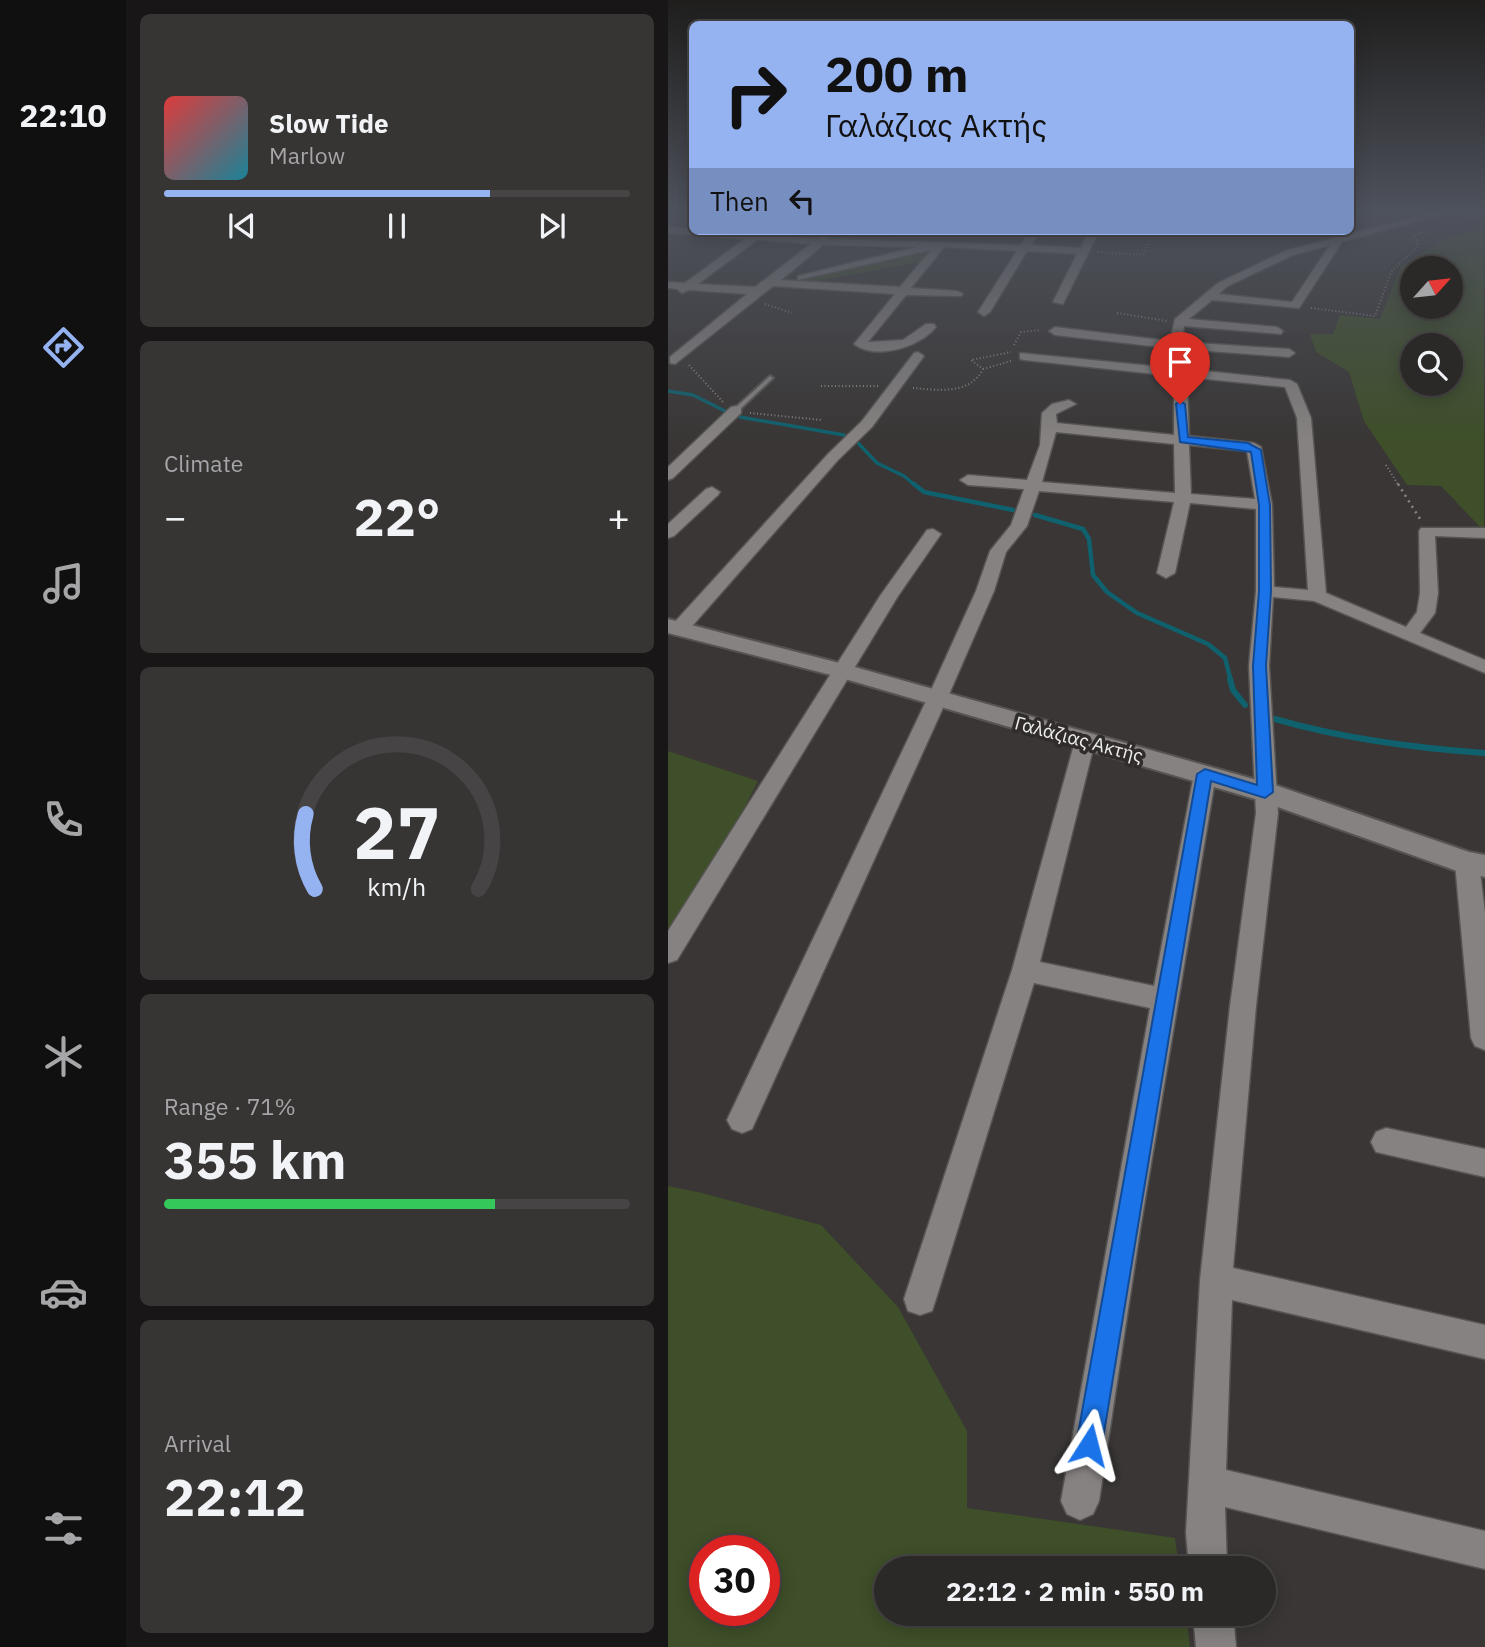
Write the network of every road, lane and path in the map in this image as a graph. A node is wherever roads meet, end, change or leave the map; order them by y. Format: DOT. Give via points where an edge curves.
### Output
graph roads {
  1 [pos="684,288"];
  2 [pos="704,288"];
  3 [pos="763,288"];
  4 [pos="881,288"];
  5 [pos="906,288"];
  6 [pos="999,288"];
  7 [pos="1065,288"];
  8 [pos="1218,288"];
  9 [pos="1307,288"];
  10 [pos="1386,288"];
  11 [pos="903,291"];
  12 [pos="754,293"];
  13 [pos="957,294"];
  14 [pos="1208,296"];
  15 [pos="668,300"];
  16 [pos="1059,302"];
  17 [pos="1295,306"];
  18 [pos="984,312"];
  19 [pos="792,313"];
  20 [pos="1117,313"];
  21 [pos="1179,322"];
  22 [pos="930,327"];
  23 [pos="1055,331"];
  24 [pos="1277,331"];
  25 [pos="1175,345"];
  26 [pos="1289,353"];
  27 [pos="918,356"];
  28 [pos="1024,356"];
  29 [pos="675,360"];
  30 [pos="1180,371"];
  31 [pos="770,378"];
  32 [pos="821,387"];
  33 [pos="895,387"];
  34 [pos="1069,404"];
  35 [pos="736,410"];
  36 [pos="1050,427"];
  37 [pos="1184,440"];
  38 [pos="1386,465"];
  39 [pos="668,475"];
  40 [pos="968,480"];
  41 [pos="1034,487"];
  42 [pos="712,492"];
  43 [pos="1183,498"];
  44 [pos="1264,505"];
  45 [pos="1427,531"];
  46 [pos="668,533"];
  47 [pos="1485,533"];
  48 [pos="933,534"];
  49 [pos="1166,573"];
  50 [pos="1265,591"];
  51 [pos="1317,596"];
  52 [pos="674,628"];
  53 [pos="1408,636"];
  54 [pos="1485,667"];
  55 [pos="843,671"];
  56 [pos="937,699"];
  57 [pos="1085,741"];
  58 [pos="1205,774"];
  59 [pos="1265,792"];
  60 [pos="1476,864"];
  61 [pos="668,953"];
  62 [pos="1025,970"];
  63 [pos="1166,1000"];
  64 [pos="1485,1038"];
  65 [pos="742,1120"];
  66 [pos="1386,1142"];
  67 [pos="1485,1163"];
  68 [pos="1216,1280"];
  69 [pos="920,1299"];
  70 [pos="1485,1342"];
  71 [pos="1208,1484"];
  72 [pos="1080,1501"];
  73 [pos="1485,1550"];
  74 [pos="1207,1556"];
  75 [pos="1214,1626"];
  76 [pos="1216,1647"];
  1 -- 15 [label="street"];
  2 -- 12 [label="street"];
  3 -- 12 [label="street"];
  4 -- 11 [label="street"];
  5 -- 11 [label="street"];
  6 -- 18 [label="street"];
  7 -- 16 [label="street"];
  8 -- 14 [label="street"];
  9 -- 17 [label="street"];
  10 -- 17 [label="path" via="1375,316"];
  11 -- 13 [label="street"];
  11 -- 22 [label="street" via="860,344 891,347 924,335"];
  12 -- 19 [label="path" via="766,305"];
  12 -- 29 [label="street"];
  14 -- 17 [label="street"];
  14 -- 21 [label="street"];
  20 -- 21 [label="path"];
  21 -- 24 [label="street"];
  21 -- 25 [label="street"];
  23 -- 25 [label="street"];
  23 -- 33 [label="path" via="1029,329 1019,334 1010,353 971,360 983,369 976,382 966,387"];
  25 -- 26 [label="street"];
  25 -- 30 [label="street"];
  27 -- 33 [label="street"];
  28 -- 30 [label="street"];
  30 -- 37 [label="street"];
  30 -- 51 [label="street" via="1290,384 1304,418"];
  31 -- 35 [label="lane"];
  32 -- 33 [label="path"];
  33 -- 52 [label="street" via="867,424"];
  34 -- 36 [label="street" via="1049,412"];
  35 -- 39 [label="street"];
  36 -- 37 [label="street"];
  36 -- 41 [label="street"];
  37 -- 43 [label="street"];
  37 -- 44 [label="street" via="1254,447"];
  38 -- 45 [label="path"];
  40 -- 41 [label="street"];
  41 -- 43 [label="street"];
  41 -- 56 [label="street" via="1019,526 998,551"];
  42 -- 46 [label="street"];
  43 -- 44 [label="street"];
  43 -- 49 [label="street"];
  44 -- 50 [label="street"];
  45 -- 47 [label="street"];
  45 -- 53 [label="street" via="1426,613"];
  48 -- 55 [label="street"];
  50 -- 51 [label="street"];
  50 -- 59 [label="street" via="1260,666"];
  51 -- 53 [label="street"];
  52 -- 55 [label="street, Γαλάζιας Ακτής"];
  53 -- 54 [label="street"];
  55 -- 56 [label="street, Γαλάζιας Ακτής"];
  55 -- 61 [label="street"];
  56 -- 57 [label="street, Γαλάζιας Ακτής"];
  56 -- 65 [label="street"];
  57 -- 58 [label="street, Γαλάζιας Ακτής"];
  57 -- 62 [label="street"];
  58 -- 59 [label="street, Γαλάζιας Ακτής"];
  58 -- 63 [label="street"];
  59 -- 60 [label="street, Γαλάζιας Ακτής"];
  59 -- 68 [label="street" via="1267,813"];
  60 -- 64 [label="street"];
  62 -- 63 [label="street"];
  62 -- 69 [label="street"];
  63 -- 72 [label="street"];
  66 -- 67 [label="street"];
  68 -- 70 [label="street"];
  68 -- 71 [label="street"];
  71 -- 73 [label="street"];
  71 -- 74 [label="street"];
  75 -- 76 [label="street"];
}
